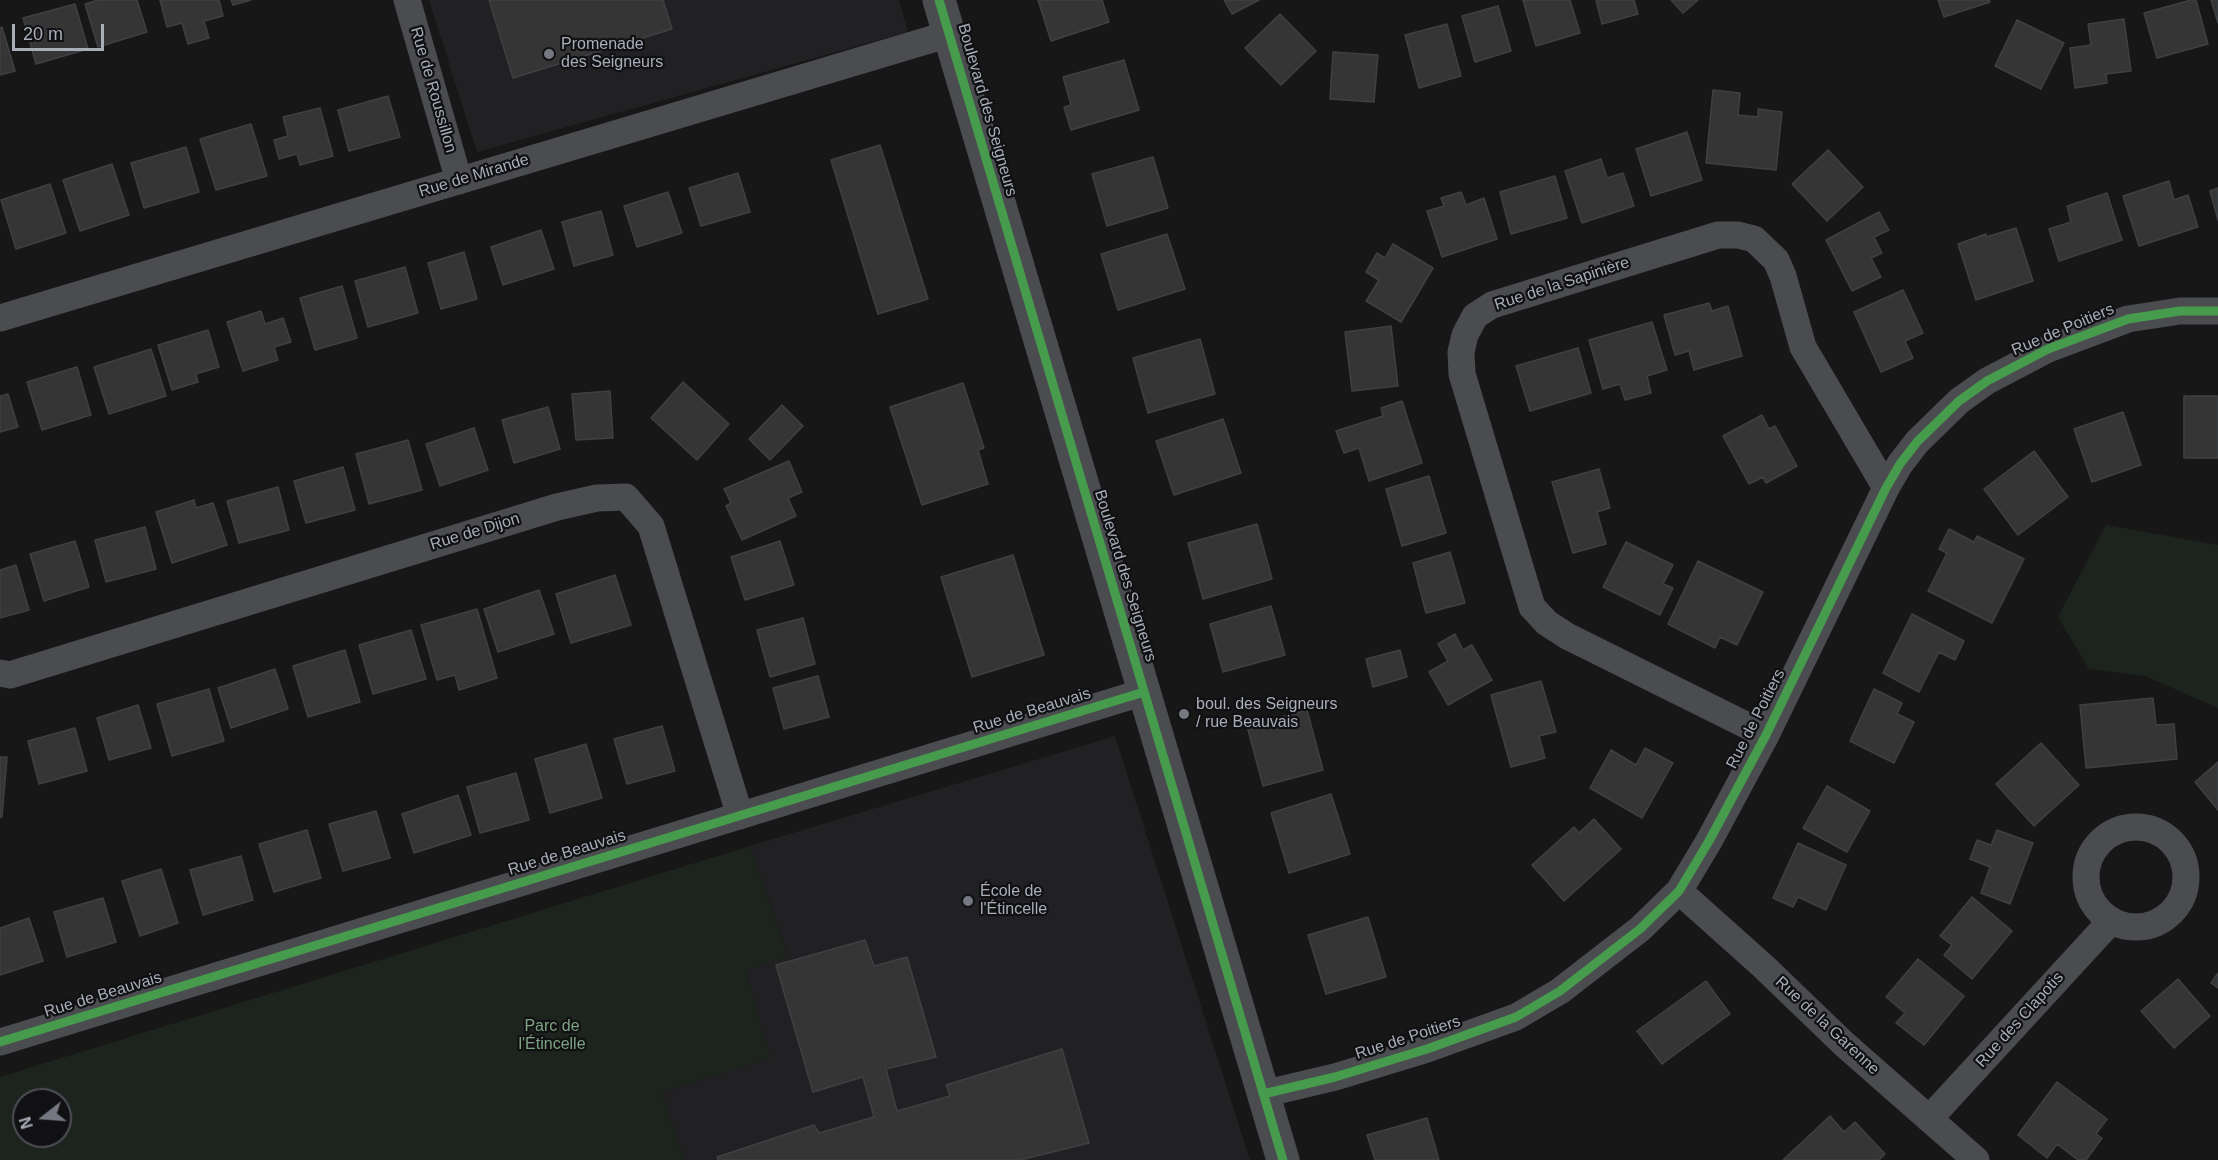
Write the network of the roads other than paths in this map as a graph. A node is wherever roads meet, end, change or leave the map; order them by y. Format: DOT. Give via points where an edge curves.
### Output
graph roads {
  1 [pos="407,0"];
  2 [pos="939,0"];
  3 [pos="949,34"];
  4 [pos="459,181"];
  5 [pos="2218,311"];
  6 [pos="0,318"];
  7 [pos="1886,488"];
  8 [pos="0,673"];
  9 [pos="1144,692"];
  10 [pos="1766,735"];
  11 [pos="740,816"];
  12 [pos="1678,891"];
  13 [pos="2111,921"];
  14 [pos="0,1042"];
  15 [pos="1263,1094"];
  16 [pos="1929,1119"];
  17 [pos="1283,1160"];
  18 [pos="1976,1160"];
  1 -- 4 [label="street, Rue de Roussillon"];
  2 -- 3 [label="street, Boulevard des Seigneurs"];
  3 -- 4 [label="street, Rue de Mirande"];
  3 -- 9 [label="street, Boulevard des Seigneurs"];
  4 -- 6 [label="street, Rue de Mirande"];
  5 -- 7 [label="street, Rue de Poitiers" via="2180,311 2128,319 2014,365 1968,394 1935,423 1900,464"];
  7 -- 10 [label="street, Rue de Poitiers"];
  7 -- 10 [label="street, Rue de la Sapinière" via="1803,347 1776,260 1754,239 1718,235 1492,305 1475,316 1465,335 1461,374 1532,607 1567,636"];
  8 -- 11 [label="street, Rue de Dijon" via="10,675 557,507 597,498 626,497 651,526"];
  9 -- 11 [label="street, Rue de Beauvais"];
  9 -- 15 [label="street, Boulevard des Seigneurs"];
  10 -- 12 [label="street, Rue de Poitiers"];
  11 -- 14 [label="street, Rue de Beauvais"];
  12 -- 15 [label="street, Rue de Poitiers" via="1640,929 1560,991 1516,1017 1427,1049"];
  12 -- 16 [label="street, Rue de la Garenne"];
  13 -- 16 [label="street, Rue des Clapotis"];
  15 -- 17 [label="street, Boulevard des Seigneurs"];
  16 -- 18 [label="street, Rue de la Garenne"];
}
